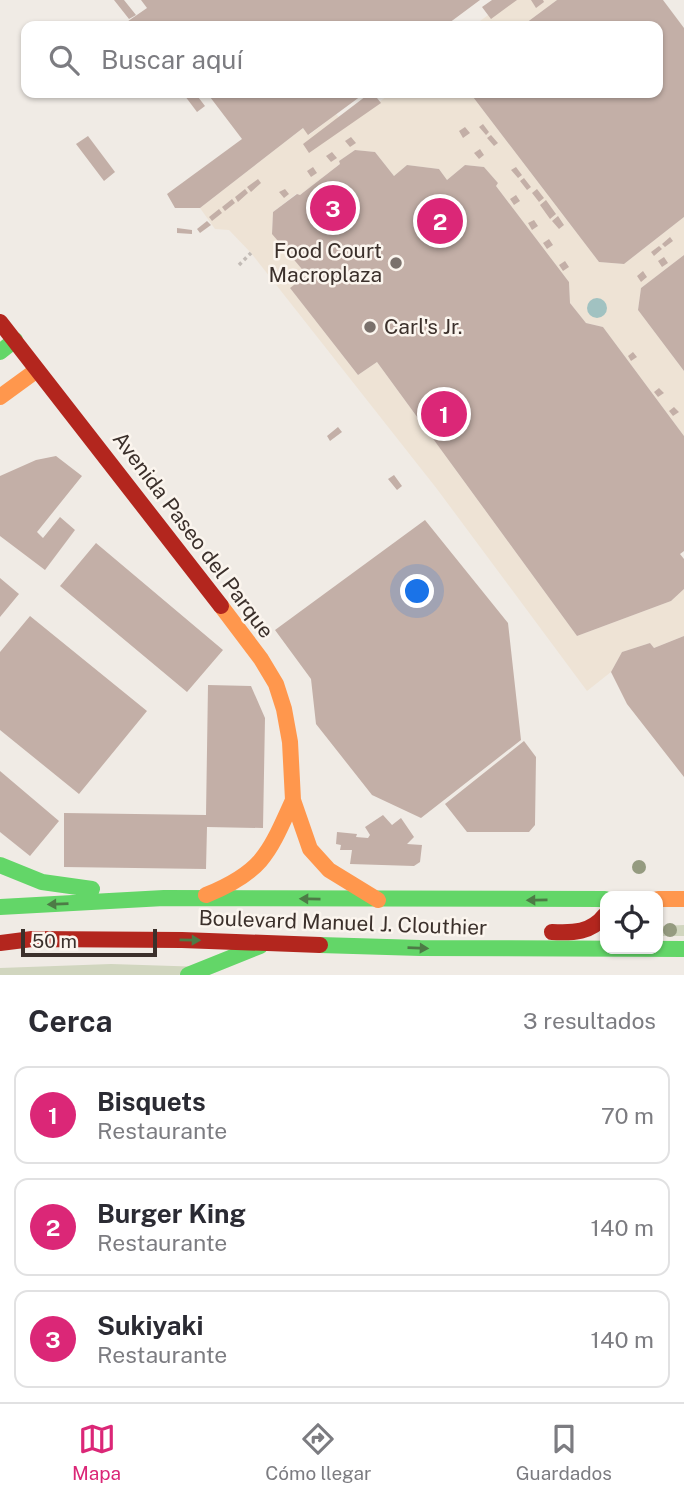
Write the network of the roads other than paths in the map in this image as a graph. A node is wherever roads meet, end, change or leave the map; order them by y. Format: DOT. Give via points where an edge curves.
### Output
graph roads {
  1 [pos="0,322"];
  2 [pos="15,340"];
  3 [pos="0,352"];
  4 [pos="37,370"];
  5 [pos="0,397"];
  6 [pos="293,800"];
  7 [pos="0,865"];
  8 [pos="164,898"];
  9 [pos="198,898"];
  10 [pos="600,899"];
  11 [pos="663,899"];
  12 [pos="684,899"];
  13 [pos="378,900"];
  14 [pos="0,907"];
  15 [pos="600,923"];
  16 [pos="310,928"];
  17 [pos="539,932"];
  18 [pos="267,942"];
  19 [pos="0,943"];
  20 [pos="684,949"];
  21 [pos="600,950"];
  22 [pos="663,950"];
  23 [pos="663,952"];
  24 [pos="684,958"];
  25 [pos="188,975"];
  1 -- 2 [label="main road, Avenida Paseo del Parque"];
  2 -- 3 [label="main road"];
  2 -- 4 [label="main road, Avenida Paseo del Parque"];
  4 -- 5 [label="main road"];
  4 -- 6 [label="main road, Avenida Paseo del Parque" via="226,611 276,684 290,742"];
  6 -- 9 [label="main road, Avenida Paseo del Parque" via="261,864 234,885"];
  6 -- 13 [label="main road, Avenida Paseo del Parque" via="318,861"];
  7 -- 8 [label="main road" via="42,882"];
  8 -- 9 [label="main road, Boulevard Manuel J. Clouthier"];
  8 -- 14 [label="main road, Boulevard Manuel J. Clouthier, one-way"];
  13 -- 9 [label="main road, Boulevard Manuel J. Clouthier, one-way"];
  10 -- 13 [label="main road, Boulevard Manuel J. Clouthier, one-way"];
  11 -- 12 [label="main road"];
  15 -- 17 [label="main road" via="581,932"];
  16 -- 18 [label="main road"];
  19 -- 18 [label="main road, Boulevard Manuel J. Clouthier, one-way" via="58,939"];
  18 -- 21 [label="main road, Boulevard Manuel J. Clouthier, one-way"];
  18 -- 25 [label="main road"];
  20 -- 22 [label="main road, Boulevard Manuel J. Clouthier"];
  23 -- 24 [label="main road"];
}
